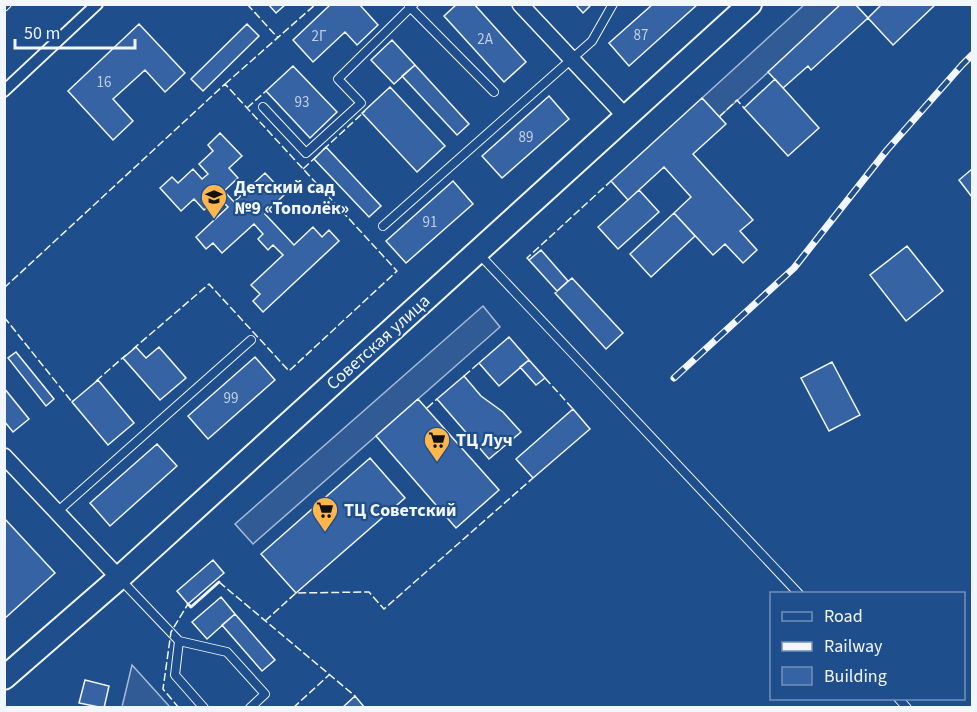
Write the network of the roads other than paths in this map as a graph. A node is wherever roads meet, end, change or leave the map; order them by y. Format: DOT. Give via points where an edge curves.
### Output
graph roads {
  1 [pos="97,4"];
  2 [pos="520,4"];
  3 [pos="613,4"];
  4 [pos="750,4"];
  5 [pos="411,6"];
  6 [pos="571,59"];
  7 [pos="4,91"];
  8 [pos="494,92"];
  9 [pos="263,107"];
  10 [pos="626,117"];
  11 [pos="383,226"];
  12 [pos="477,252"];
  13 [pos="251,340"];
  14 [pos="4,456"];
  15 [pos="57,512"];
  16 [pos="119,578"];
  17 [pos="797,592"];
  18 [pos="179,641"];
  19 [pos="4,678"];
  20 [pos="204,708"];
  21 [pos="250,708"];
  1 -- 7 [label="street"];
  2 -- 6 [label="street"];
  3 -- 6 [label="lane" via="592,41"];
  4 -- 10 [label="main road, Советская улица"];
  5 -- 8 [label="lane"];
  5 -- 9 [label="lane" via="338,79 361,103 306,153"];
  6 -- 10 [label="street"];
  6 -- 11 [label="lane"];
  10 -- 12 [label="main road, Советская улица"];
  12 -- 16 [label="main road, Советская улица"];
  12 -- 17 [label="lane"];
  13 -- 15 [label="lane"];
  14 -- 15 [label="street"];
  15 -- 16 [label="street"];
  16 -- 18 [label="lane"];
  16 -- 19 [label="main road, Советская улица"];
  18 -- 20 [label="lane" via="175,675"];
  18 -- 21 [label="lane" via="227,652 265,694"];
}
